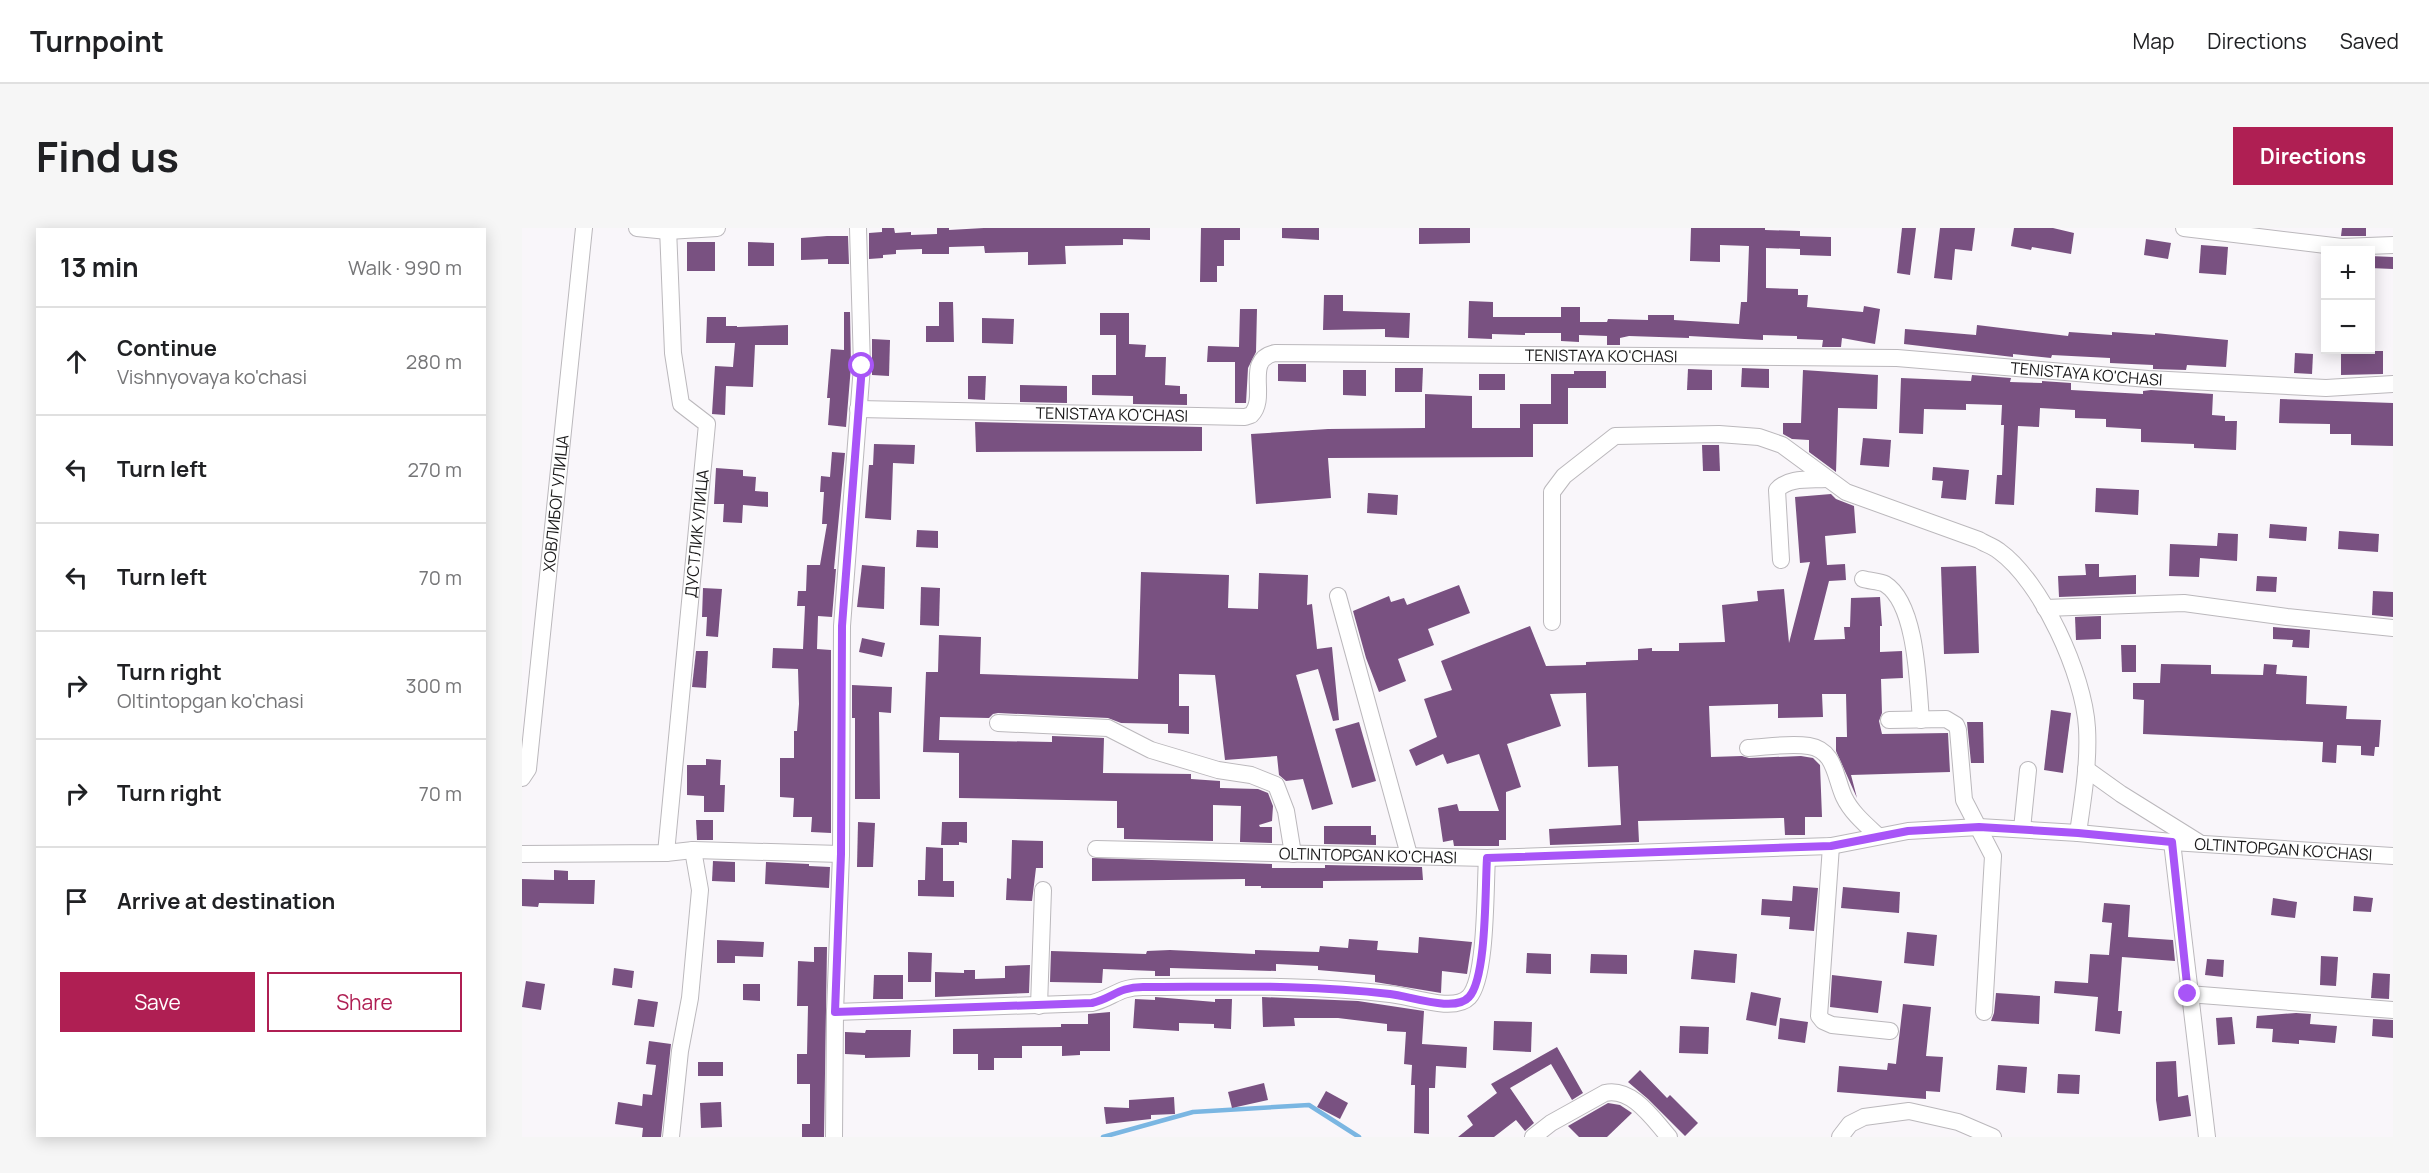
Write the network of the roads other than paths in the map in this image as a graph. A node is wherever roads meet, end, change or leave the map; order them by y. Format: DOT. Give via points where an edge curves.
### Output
graph roads {
  1 [pos="584,228"];
  2 [pos="637,228"];
  3 [pos="717,228"];
  4 [pos="858,228"];
  5 [pos="2184,228"];
  6 [pos="668,229"];
  7 [pos="2393,245"];
  8 [pos="2393,384"];
  9 [pos="858,410"];
  10 [pos="1826,479"];
  11 [pos="1781,560"];
  12 [pos="1863,579"];
  13 [pos="1338,596"];
  14 [pos="2045,608"];
  15 [pos="1552,622"];
  16 [pos="2393,628"];
  17 [pos="1889,720"];
  18 [pos="1921,720"];
  19 [pos="998,723"];
  20 [pos="1748,748"];
  21 [pos="2086,769"];
  22 [pos="2028,770"];
  23 [pos="522,778"];
  24 [pos="1979,827"];
  25 [pos="2022,829"];
  26 [pos="2078,833"];
  27 [pos="1877,835"];
  28 [pos="2172,842"];
  29 [pos="2202,844"];
  30 [pos="1831,846"];
  31 [pos="1096,849"];
  32 [pos="693,850"];
  33 [pos="666,853"];
  34 [pos="522,854"];
  35 [pos="841,854"];
  36 [pos="1293,854"];
  37 [pos="1409,855"];
  38 [pos="2393,856"];
  39 [pos="1487,858"];
  40 [pos="1043,890"];
  41 [pos="2188,994"];
  42 [pos="1039,1006"];
  43 [pos="2393,1010"];
  44 [pos="835,1012"];
  45 [pos="1984,1012"];
  46 [pos="1890,1031"];
  47 [pos="671,1137"];
  48 [pos="834,1137"];
  49 [pos="1533,1137"];
  50 [pos="1670,1137"];
  51 [pos="1840,1137"];
  52 [pos="1993,1137"];
  53 [pos="2206,1137"];
  1 -- 23 [label="street, ХОВЛИБОГ УЛИЦА" via="528,769"];
  2 -- 6 [label="street"];
  3 -- 6 [label="street"];
  4 -- 9 [label="street" via="862,366"];
  5 -- 7 [label="street" via="2342,247"];
  6 -- 33 [label="street, ДУСТЛИК УЛИЦА" via="673,354 681,404 707,424"];
  8 -- 9 [label="street, TENISTAYA KO'CHASI" via="2326,387 2148,379 1897,358 1275,353 1261,361 1258,404 1245,417"];
  9 -- 35 [label="street" via="842,626"];
  10 -- 11 [label="street" via="1788,482 1778,490"];
  10 -- 14 [label="street" via="1846,492 1999,550 2018,568"];
  10 -- 15 [label="street" via="1782,445 1759,438 1719,434 1615,436 1564,476 1552,492"];
  12 -- 18 [label="street" via="1885,584 1902,603 1915,646"];
  13 -- 37 [label="street"];
  14 -- 16 [label="street" via="2184,603"];
  14 -- 21 [label="street" via="2083,695"];
  17 -- 18 [label="street"];
  18 -- 24 [label="street" via="1946,719 1956,725 1964,800"];
  19 -- 36 [label="street" via="1108,728 1151,750 1276,785 1286,811"];
  20 -- 27 [label="street" via="1809,746 1824,752 1834,766 1844,798"];
  21 -- 26 [label="street"];
  21 -- 29 [label="street"];
  22 -- 25 [label="street"];
  24 -- 25 [label="street, OLTINTOPGAN KO'CHASI"];
  24 -- 27 [label="street, OLTINTOPGAN KO'CHASI"];
  24 -- 45 [label="street" via="1993,856"];
  25 -- 26 [label="street, OLTINTOPGAN KO'CHASI"];
  26 -- 28 [label="street, OLTINTOPGAN KO'CHASI"];
  27 -- 30 [label="street, OLTINTOPGAN KO'CHASI"];
  28 -- 29 [label="street, OLTINTOPGAN KO'CHASI"];
  28 -- 41 [label="street"];
  29 -- 38 [label="street, OLTINTOPGAN KO'CHASI"];
  30 -- 39 [label="street, OLTINTOPGAN KO'CHASI"];
  30 -- 46 [label="street" via="1819,1016 1832,1024"];
  31 -- 36 [label="street, OLTINTOPGAN KO'CHASI"];
  32 -- 33 [label="street"];
  32 -- 35 [label="street"];
  32 -- 47 [label="street" via="700,890"];
  33 -- 34 [label="street"];
  35 -- 44 [label="street"];
  36 -- 37 [label="street, OLTINTOPGAN KO'CHASI"];
  37 -- 39 [label="street, OLTINTOPGAN KO'CHASI"];
  39 -- 42 [label="street" via="1481,969 1474,991 1460,1004 1345,988 1127,987 1092,1003"];
  40 -- 42 [label="street"];
  41 -- 43 [label="street"];
  41 -- 53 [label="street"];
  42 -- 44 [label="street"];
  44 -- 48 [label="street"];
  49 -- 50 [label="street" via="1560,1118 1614,1091 1636,1102"];
  51 -- 52 [label="street" via="1850,1124 1864,1117 1909,1111 1958,1122"];
}
